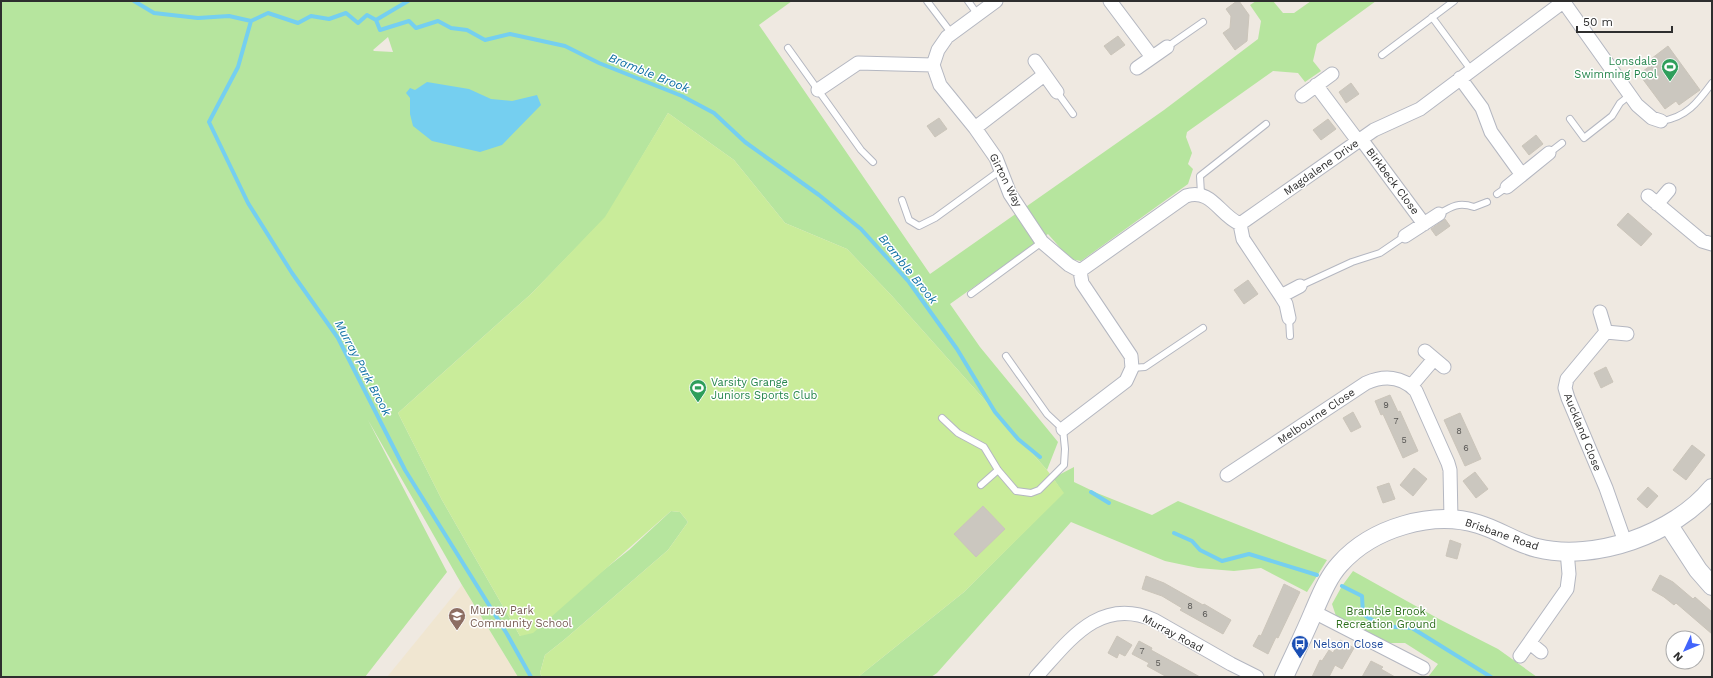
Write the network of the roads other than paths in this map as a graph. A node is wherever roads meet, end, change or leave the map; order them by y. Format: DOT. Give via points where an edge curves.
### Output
graph roads {
  1 [pos="927,1"];
  2 [pos="968,1"];
  3 [pos="996,1"];
  4 [pos="1110,1"];
  5 [pos="1454,1"];
  6 [pos="1563,2"];
  7 [pos="978,15"];
  8 [pos="1432,17"];
  9 [pos="1203,22"];
  10 [pos="952,34"];
  11 [pos="1167,47"];
  12 [pos="788,48"];
  13 [pos="1382,55"];
  14 [pos="1152,57"];
  15 [pos="1035,61"];
  16 [pos="933,65"];
  17 [pos="1137,68"];
  18 [pos="1471,70"];
  19 [pos="1332,74"];
  20 [pos="1044,75"];
  21 [pos="1460,78"];
  22 [pos="1712,83"];
  23 [pos="1316,85"];
  24 [pos="818,90"];
  25 [pos="1057,92"];
  26 [pos="1630,95"];
  27 [pos="1302,96"];
  28 [pos="1073,114"];
  29 [pos="1570,119"];
  30 [pos="1661,121"];
  31 [pos="1266,124"];
  32 [pos="975,128"];
  33 [pos="1359,140"];
  34 [pos="1562,143"];
  35 [pos="1549,153"];
  36 [pos="873,162"];
  37 [pos="1001,169"];
  38 [pos="1522,175"];
  39 [pos="1669,190"];
  40 [pos="1502,191"];
  41 [pos="1201,194"];
  42 [pos="902,200"];
  43 [pos="1486,202"];
  44 [pos="1439,214"];
  45 [pos="1240,224"];
  46 [pos="1424,224"];
  47 [pos="1406,236"];
  48 [pos="1042,242"];
  49 [pos="1712,244"];
  50 [pos="1080,271"];
  51 [pos="1300,286"];
  52 [pos="971,294"];
  53 [pos="1281,296"];
  54 [pos="1600,312"];
  55 [pos="1289,318"];
  56 [pos="1203,328"];
  57 [pos="1606,332"];
  58 [pos="1628,334"];
  59 [pos="1290,336"];
  60 [pos="1006,356"];
  61 [pos="1434,359"];
  62 [pos="1132,368"];
  63 [pos="1411,386"];
  64 [pos="942,418"];
  65 [pos="1063,429"];
  66 [pos="998,470"];
  67 [pos="1227,475"];
  68 [pos="981,485"];
  69 [pos="1712,488"];
  70 [pos="1451,519"];
  71 [pos="1668,524"];
  72 [pos="1625,542"];
  73 [pos="1567,551"];
  74 [pos="1712,586"];
  75 [pos="1314,612"];
  76 [pos="1530,644"];
  77 [pos="1542,652"];
  78 [pos="1520,656"];
  79 [pos="1423,668"];
  80 [pos="1036,677"];
  81 [pos="1257,677"];
  82 [pos="1284,677"];
  1 -- 10 [label="lane"];
  2 -- 7 [label="lane"];
  3 -- 7 [label="street"];
  4 -- 14 [label="street"];
  5 -- 8 [label="lane"];
  6 -- 18 [label="street, Magdalene Drive"];
  6 -- 26 [label="street"];
  7 -- 10 [label="street"];
  8 -- 13 [label="lane"];
  8 -- 18 [label="lane"];
  9 -- 11 [label="lane"];
  10 -- 16 [label="street" via="938,50"];
  11 -- 14 [label="street"];
  12 -- 24 [label="lane"];
  14 -- 17 [label="street"];
  15 -- 20 [label="street"];
  16 -- 24 [label="street" via="858,63"];
  16 -- 32 [label="street, Girton Way" via="940,85"];
  18 -- 21 [label="street, Magdalene Drive"];
  19 -- 23 [label="street"];
  20 -- 25 [label="street"];
  20 -- 32 [label="street"];
  21 -- 33 [label="street, Magdalene Drive" via="1420,109 1374,130"];
  21 -- 38 [label="street" via="1482,108 1491,132"];
  22 -- 30 [label="lane" via="1688,111"];
  23 -- 27 [label="street"];
  23 -- 33 [label="street, Birkbeck Close"];
  24 -- 36 [label="lane" via="861,150"];
  25 -- 28 [label="lane"];
  26 -- 29 [label="lane" via="1620,103 1612,116 1584,138"];
  26 -- 30 [label="street" via="1652,118"];
  31 -- 41 [label="lane" via="1200,176"];
  32 -- 37 [label="street, Girton Way"];
  33 -- 45 [label="street, Magdalene Drive"];
  33 -- 46 [label="street, Birkbeck Close"];
  34 -- 35 [label="lane"];
  35 -- 38 [label="street"];
  37 -- 42 [label="lane" via="935,218 919,226 909,220"];
  37 -- 48 [label="street, Girton Way" via="1010,194"];
  38 -- 40 [label="street"];
  39 -- 49 [label="street" via="1652,200 1702,241"];
  41 -- 45 [label="street"];
  41 -- 50 [label="street" via="1186,196"];
  43 -- 44 [label="lane, Birkbeck Close" via="1474,207 1465,204 1452,206"];
  44 -- 46 [label="street, Birkbeck Close"];
  45 -- 53 [label="street" via="1243,239"];
  46 -- 47 [label="street, Birkbeck Close"];
  47 -- 51 [label="lane, Birkbeck Close" via="1380,253 1352,262"];
  48 -- 50 [label="street, Girton Way"];
  48 -- 52 [label="lane"];
  50 -- 62 [label="street" via="1082,283 1131,356"];
  51 -- 53 [label="street"];
  53 -- 55 [label="street"];
  54 -- 57 [label="street"];
  55 -- 59 [label="lane"];
  56 -- 62 [label="lane" via="1145,367"];
  57 -- 58 [label="street"];
  57 -- 72 [label="street, Auckland Close" via="1567,379 1565,388"];
  60 -- 65 [label="lane" via="1047,414"];
  61 -- 63 [label="street"];
  62 -- 65 [label="street" via="1126,381"];
  63 -- 67 [label="street, Melbourne Close" via="1395,378 1376,379 1366,383 1243,472"];
  63 -- 70 [label="street" via="1416,391 1448,463"];
  64 -- 66 [label="lane" via="958,433 984,447"];
  65 -- 66 [label="lane" via="1064,465 1039,490 1031,493 1016,491"];
  66 -- 68 [label="lane"];
  69 -- 71 [label="street, Brisbane Road" via="1697,504"];
  70 -- 73 [label="street, Brisbane Road" via="1479,524 1536,548"];
  70 -- 75 [label="street, Brisbane Road" via="1402,526 1358,548 1334,572"];
  71 -- 72 [label="street, Brisbane Road"];
  71 -- 74 [label="street" via="1698,570"];
  72 -- 73 [label="street, Brisbane Road" via="1602,548"];
  73 -- 76 [label="street" via="1567,589"];
  75 -- 79 [label="street"];
  75 -- 82 [label="street, Brisbane Road"];
  76 -- 77 [label="street"];
  76 -- 78 [label="street"];
  80 -- 81 [label="street, Murray Road" via="1082,628 1100,618 1120,613 1141,615 1154,620"];
}
